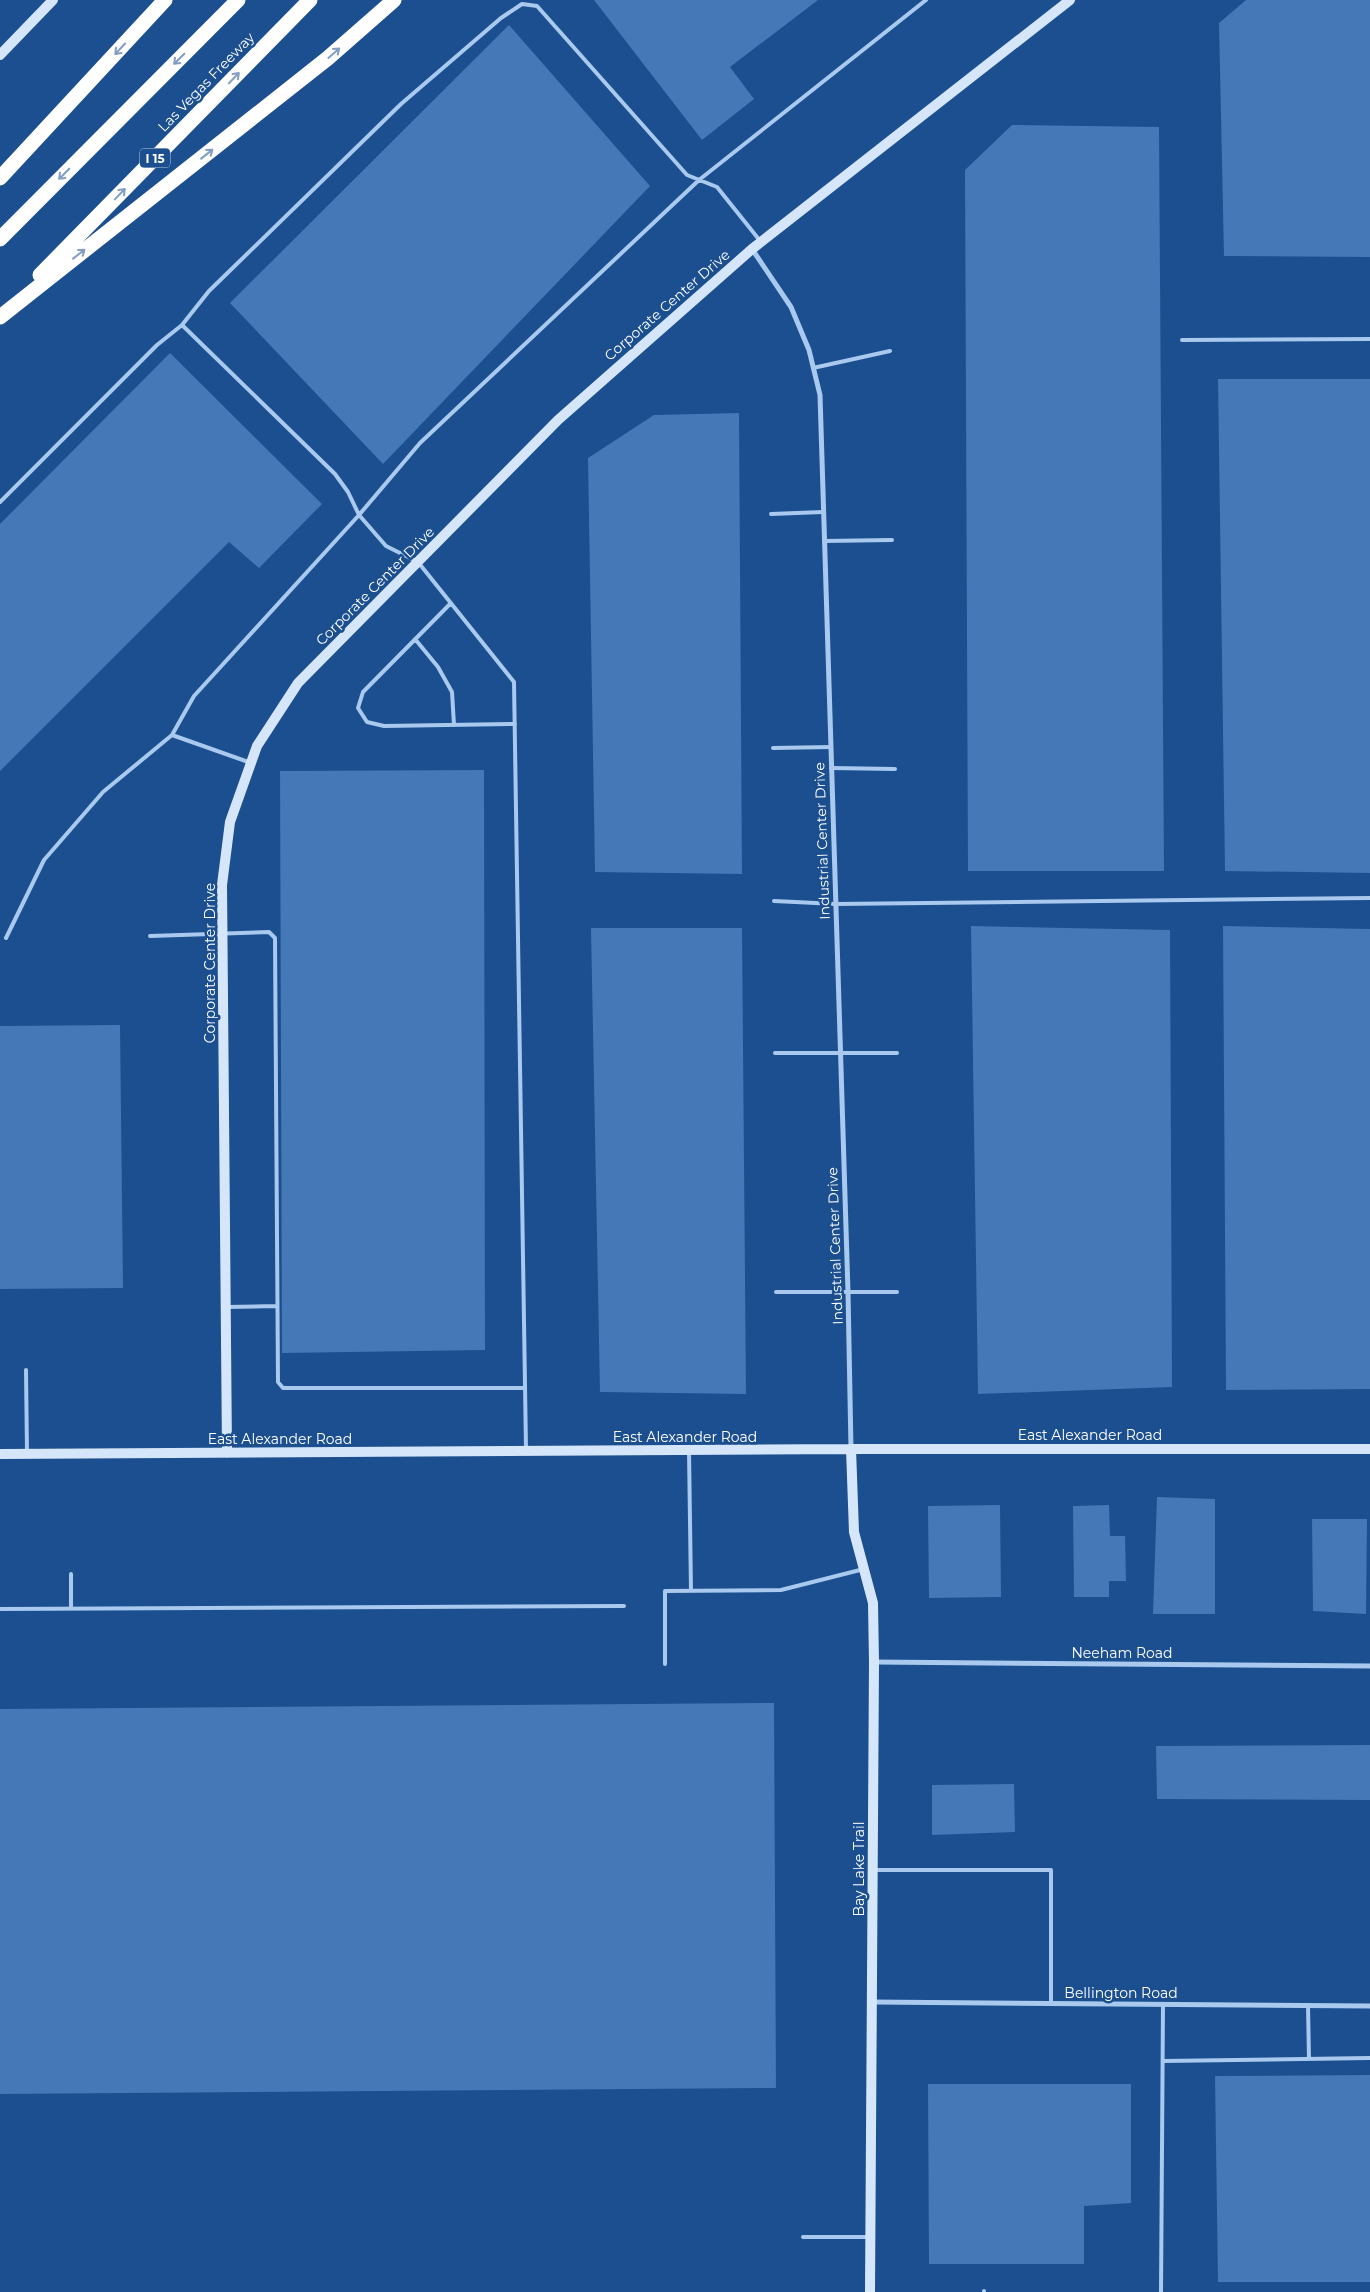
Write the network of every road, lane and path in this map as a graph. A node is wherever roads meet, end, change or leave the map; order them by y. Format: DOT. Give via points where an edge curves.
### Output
graph roads {
  1 [pos="53,0"];
  2 [pos="164,0"];
  3 [pos="238,0"];
  4 [pos="310,0"];
  5 [pos="394,0"];
  6 [pos="526,0"];
  7 [pos="926,0"];
  8 [pos="1070,0"];
  9 [pos="522,4"];
  10 [pos="0,55"];
  11 [pos="0,178"];
  12 [pos="699,180"];
  13 [pos="0,239"];
  14 [pos="761,242"];
  15 [pos="752,249"];
  16 [pos="0,316"];
  17 [pos="182,325"];
  18 [pos="1370,339"];
  19 [pos="1182,340"];
  20 [pos="890,351"];
  21 [pos="814,368"];
  22 [pos="0,502"];
  23 [pos="823,512"];
  24 [pos="771,514"];
  25 [pos="359,515"];
  26 [pos="892,540"];
  27 [pos="824,541"];
  28 [pos="418,562"];
  29 [pos="451,603"];
  30 [pos="415,639"];
  31 [pos="515,724"];
  32 [pos="454,725"];
  33 [pos="172,736"];
  34 [pos="831,747"];
  35 [pos="773,748"];
  36 [pos="251,763"];
  37 [pos="831,768"];
  38 [pos="895,769"];
  39 [pos="1370,898"];
  40 [pos="774,902"];
  41 [pos="836,904"];
  42 [pos="223,935"];
  43 [pos="150,936"];
  44 [pos="6,938"];
  45 [pos="774,1053"];
  46 [pos="840,1053"];
  47 [pos="897,1053"];
  48 [pos="776,1292"];
  49 [pos="848,1292"];
  50 [pos="897,1292"];
  51 [pos="276,1306"];
  52 [pos="225,1307"];
  53 [pos="26,1370"];
  54 [pos="525,1388"];
  55 [pos="851,1449"];
  56 [pos="1370,1449"];
  57 [pos="689,1450"];
  58 [pos="526,1452"];
  59 [pos="227,1453"];
  60 [pos="0,1454"];
  61 [pos="27,1454"];
  62 [pos="864,1569"];
  63 [pos="71,1574"];
  64 [pos="692,1591"];
  65 [pos="624,1606"];
  66 [pos="71,1608"];
  67 [pos="0,1609"];
  68 [pos="874,1662"];
  69 [pos="665,1664"];
  70 [pos="1370,1666"];
  71 [pos="873,1870"];
  72 [pos="872,2002"];
  73 [pos="1051,2003"];
  74 [pos="1163,2004"];
  75 [pos="1308,2005"];
  76 [pos="1370,2006"];
  77 [pos="1370,2058"];
  78 [pos="1310,2059"];
  79 [pos="1162,2061"];
  80 [pos="803,2237"];
  81 [pos="870,2237"];
  82 [pos="870,2292"];
  83 [pos="1161,2292"];
  1 -- 10 [label="street"];
  2 -- 11 [label="highway, one-way"];
  3 -- 13 [label="highway, one-way"];
  16 -- 4 [label="highway, Las Vegas Freeway / I 15, one-way"];
  16 -- 5 [label="highway, one-way" via="328,58"];
  6 -- 9 [label="lane"];
  7 -- 12 [label="lane"];
  8 -- 14 [label="street, Corporate Center Drive"];
  9 -- 12 [label="lane" via="537,6 687,175"];
  9 -- 17 [label="lane" via="501,18 401,104 209,291"];
  12 -- 14 [label="lane" via="718,187"];
  12 -- 25 [label="lane" via="420,443"];
  14 -- 15 [label="street, Corporate Center Drive"];
  15 -- 21 [label="street, Industrial Center Drive" via="791,307"];
  15 -- 28 [label="street, Corporate Center Drive" via="558,420"];
  17 -- 22 [label="lane" via="156,345"];
  17 -- 25 [label="lane" via="335,474"];
  18 -- 19 [label="lane"];
  20 -- 21 [label="lane"];
  21 -- 23 [label="street, Industrial Center Drive" via="820,395"];
  23 -- 24 [label="lane"];
  23 -- 27 [label="street, Industrial Center Drive"];
  25 -- 28 [label="lane" via="386,546"];
  25 -- 33 [label="lane" via="194,696"];
  26 -- 27 [label="lane"];
  27 -- 34 [label="street, Industrial Center Drive"];
  28 -- 29 [label="lane"];
  28 -- 36 [label="street, Corporate Center Drive" via="298,683 257,746"];
  29 -- 30 [label="lane"];
  29 -- 31 [label="lane" via="514,682"];
  30 -- 32 [label="lane" via="438,667 452,692"];
  30 -- 32 [label="lane" via="363,692 358,708 367,722 384,726"];
  31 -- 32 [label="lane"];
  31 -- 54 [label="lane"];
  33 -- 36 [label="lane"];
  33 -- 44 [label="lane" via="103,792 44,860"];
  34 -- 35 [label="lane"];
  34 -- 37 [label="street, Industrial Center Drive"];
  36 -- 42 [label="street, Corporate Center Drive" via="230,822 222,886"];
  37 -- 38 [label="lane"];
  37 -- 41 [label="street, Industrial Center Drive"];
  39 -- 41 [label="lane"];
  40 -- 41 [label="lane"];
  41 -- 46 [label="street, Industrial Center Drive"];
  42 -- 43 [label="lane"];
  42 -- 51 [label="lane" via="269,932 275,938"];
  42 -- 52 [label="street, Corporate Center Drive"];
  45 -- 46 [label="lane"];
  46 -- 47 [label="lane"];
  46 -- 49 [label="street, Industrial Center Drive"];
  48 -- 49 [label="lane"];
  49 -- 50 [label="lane"];
  49 -- 55 [label="street, Industrial Center Drive"];
  51 -- 52 [label="lane"];
  51 -- 54 [label="lane" via="278,1382 283,1388"];
  52 -- 59 [label="street, Corporate Center Drive"];
  53 -- 61 [label="lane"];
  54 -- 58 [label="lane"];
  55 -- 56 [label="street, East Alexander Road"];
  55 -- 57 [label="street, East Alexander Road"];
  55 -- 62 [label="street, Bay Lake Trail" via="854,1532"];
  57 -- 58 [label="street, East Alexander Road"];
  57 -- 64 [label="lane"];
  58 -- 59 [label="street, East Alexander Road"];
  59 -- 61 [label="street, East Alexander Road"];
  60 -- 61 [label="street, East Alexander Road"];
  62 -- 64 [label="lane" via="781,1590"];
  62 -- 68 [label="street, Bay Lake Trail" via="873,1603"];
  63 -- 66 [label="lane"];
  64 -- 69 [label="lane" via="664,1590"];
  65 -- 66 [label="lane"];
  66 -- 67 [label="lane"];
  68 -- 70 [label="street, Neeham Road"];
  68 -- 71 [label="street, Bay Lake Trail"];
  71 -- 72 [label="street, Bay Lake Trail"];
  71 -- 73 [label="lane" via="1051,1870"];
  72 -- 73 [label="street, Bellington Road"];
  72 -- 81 [label="street, Bay Lake Trail"];
  73 -- 74 [label="street, Bellington Road"];
  74 -- 75 [label="street, Bellington Road"];
  74 -- 79 [label="lane"];
  75 -- 76 [label="street, Bellington Road"];
  75 -- 78 [label="lane"];
  77 -- 78 [label="lane"];
  78 -- 79 [label="lane"];
  79 -- 83 [label="lane"];
  80 -- 81 [label="lane"];
  81 -- 82 [label="street, Bay Lake Trail"];
}
